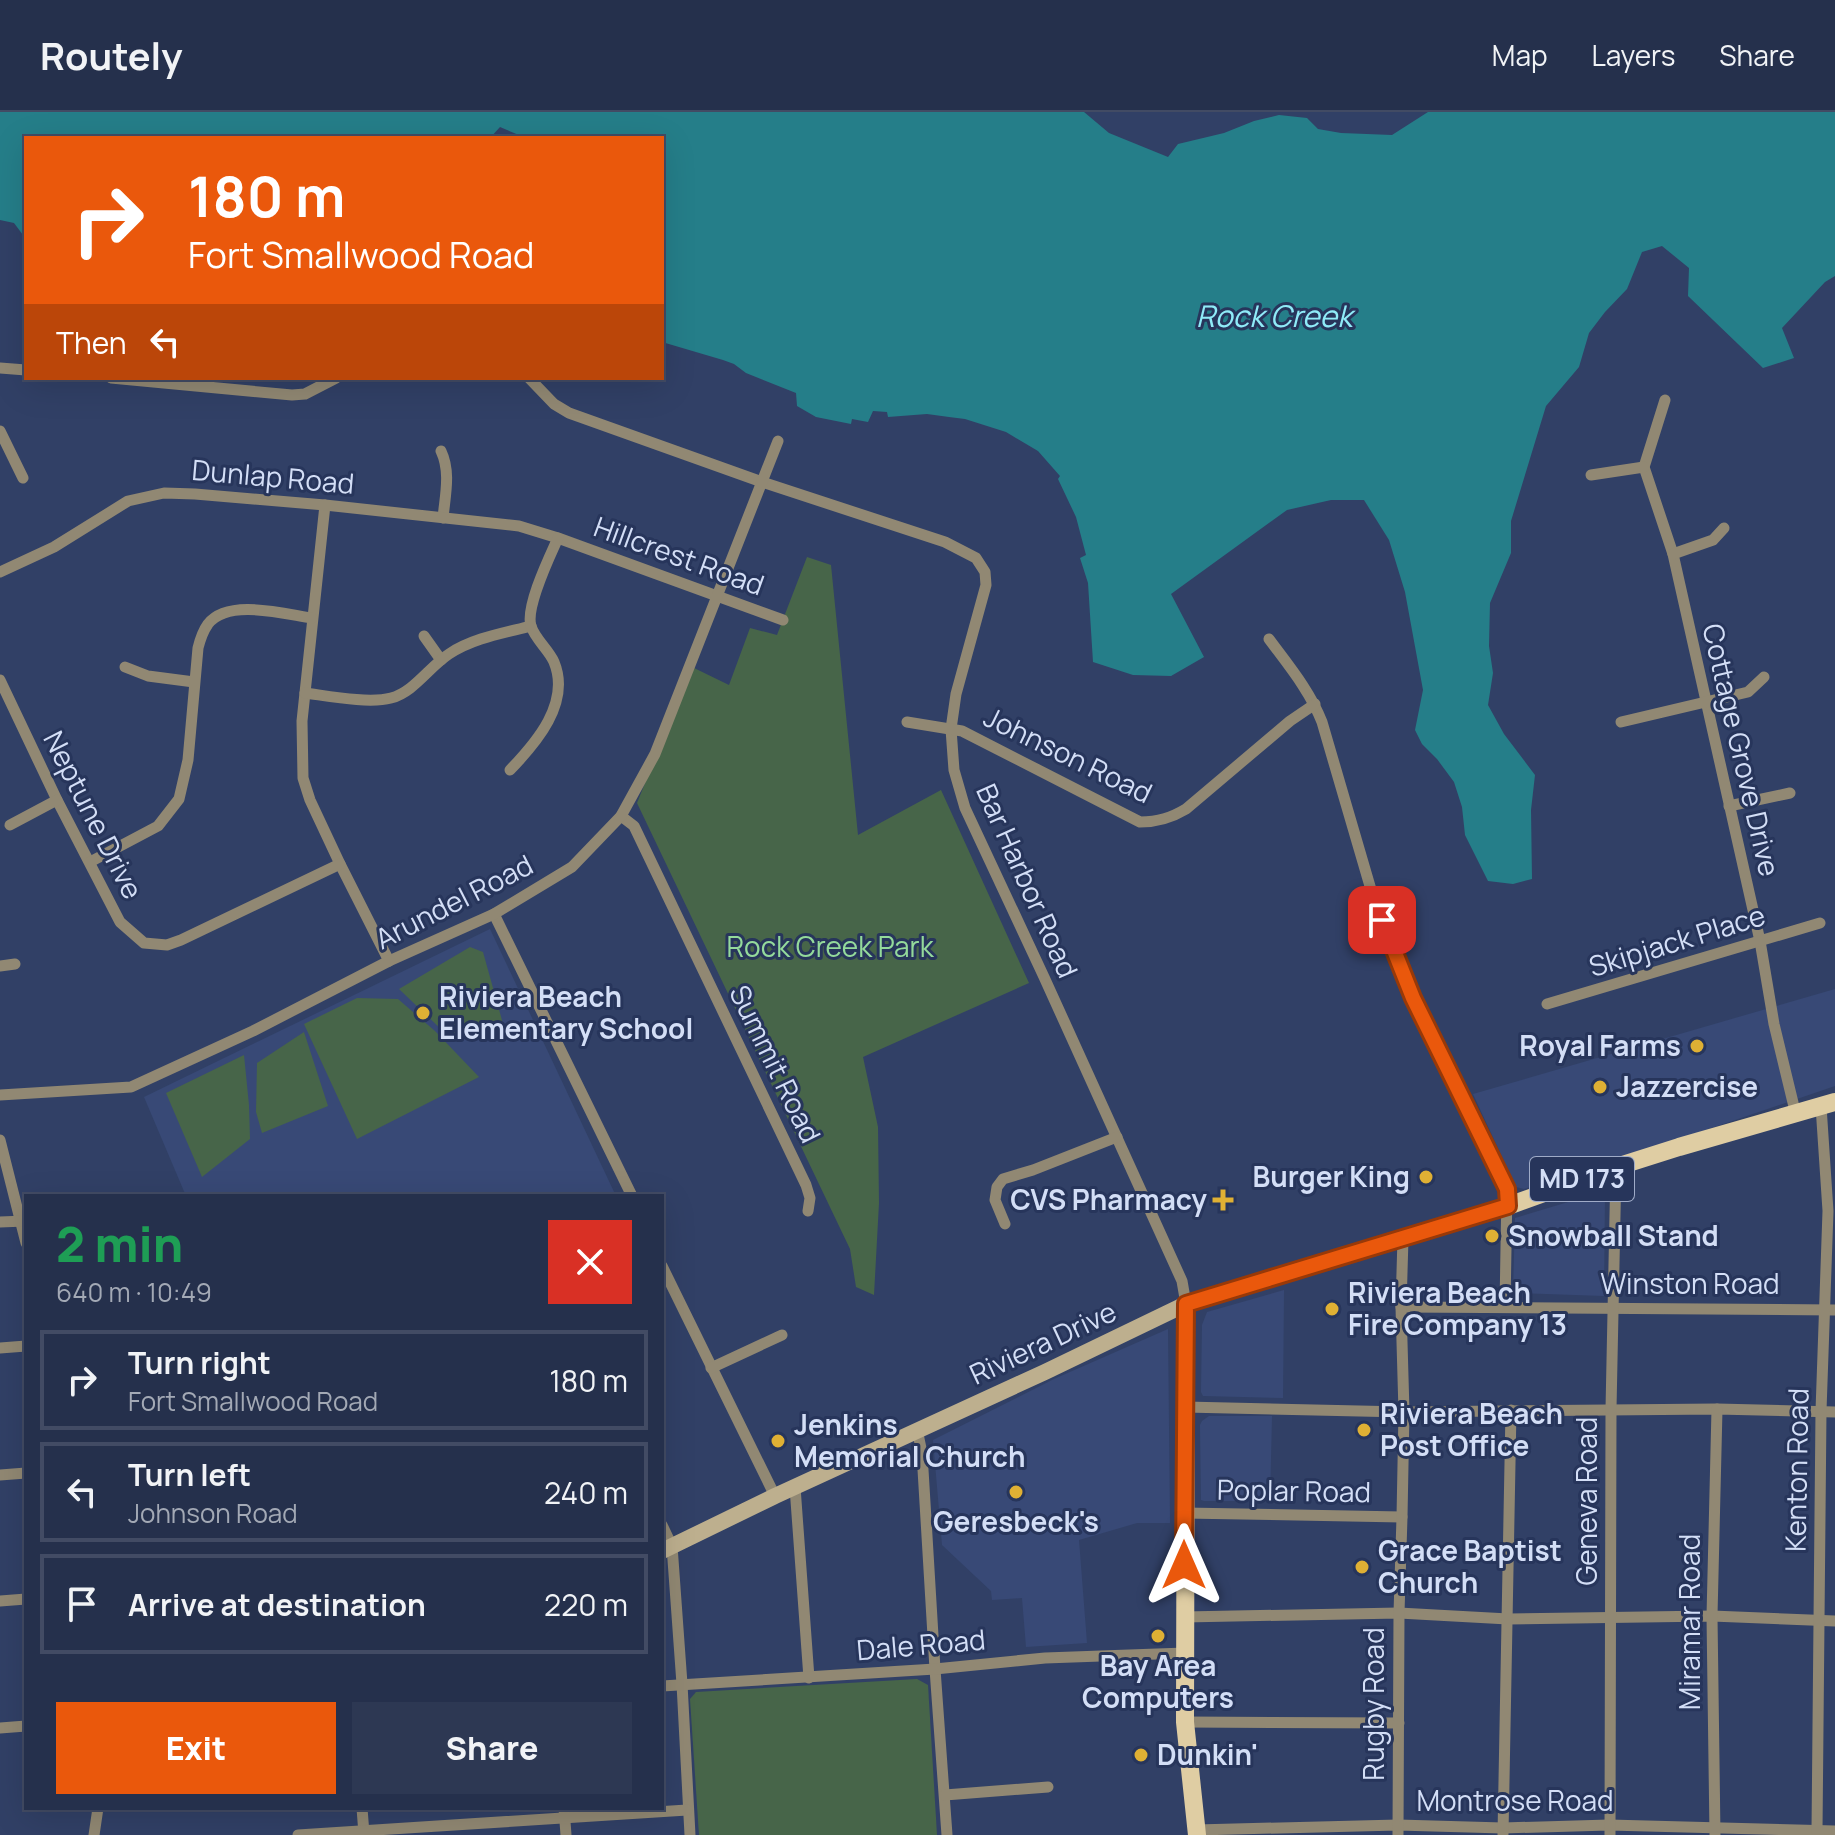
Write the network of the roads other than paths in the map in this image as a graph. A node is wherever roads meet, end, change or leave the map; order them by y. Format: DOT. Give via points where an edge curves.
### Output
graph roads {
  1 [pos="0,368"];
  2 [pos="24,370"];
  3 [pos="132,380"];
  4 [pos="332,380"];
  5 [pos="531,380"];
  6 [pos="1665,400"];
  7 [pos="0,431"];
  8 [pos="778,441"];
  9 [pos="441,451"];
  10 [pos="1644,467"];
  11 [pos="1591,475"];
  12 [pos="23,478"];
  13 [pos="762,482"];
  14 [pos="325,505"];
  15 [pos="443,518"];
  16 [pos="1724,528"];
  17 [pos="558,538"];
  18 [pos="1673,554"];
  19 [pos="0,572"];
  20 [pos="718,596"];
  21 [pos="312,618"];
  22 [pos="783,620"];
  23 [pos="531,626"];
  24 [pos="424,636"];
  25 [pos="1269,639"];
  26 [pos="441,660"];
  27 [pos="125,667"];
  28 [pos="1764,677"];
  29 [pos="0,680"];
  30 [pos="194,682"];
  31 [pos="305,693"];
  32 [pos="1706,702"];
  33 [pos="1315,704"];
  34 [pos="907,722"];
  35 [pos="1621,722"];
  36 [pos="951,729"];
  37 [pos="510,770"];
  38 [pos="1790,793"];
  39 [pos="57,800"];
  40 [pos="1729,806"];
  41 [pos="621,816"];
  42 [pos="10,825"];
  43 [pos="90,862"];
  44 [pos="340,864"];
  45 [pos="494,914"];
  46 [pos="1820,923"];
  47 [pos="1760,941"];
  48 [pos="389,961"];
  49 [pos="15,964"];
  50 [pos="0,966"];
  51 [pos="1547,1004"];
  52 [pos="0,1095"];
  53 [pos="1828,1104"];
  54 [pos="1796,1115"];
  55 [pos="1117,1137"];
  56 [pos="0,1140"];
  57 [pos="1616,1167"];
  58 [pos="631,1194"];
  59 [pos="1508,1206"];
  60 [pos="808,1211"];
  61 [pos="1831,1211"];
  62 [pos="23,1221"];
  63 [pos="0,1222"];
  64 [pos="1005,1224"];
  65 [pos="1403,1238"];
  66 [pos="664,1272"];
  67 [pos="1186,1304"];
  68 [pos="1401,1307"];
  69 [pos="1505,1307"];
  70 [pos="1614,1308"];
  71 [pos="1830,1309"];
  72 [pos="782,1335"];
  73 [pos="24,1346"];
  74 [pos="0,1348"];
  75 [pos="711,1368"];
  76 [pos="1185,1407"];
  77 [pos="1611,1409"];
  78 [pos="1717,1409"];
  79 [pos="1511,1410"];
  80 [pos="1821,1411"];
  81 [pos="1404,1412"];
  82 [pos="1835,1412"];
  83 [pos="917,1429"];
  84 [pos="24,1473"];
  85 [pos="0,1475"];
  86 [pos="795,1487"];
  87 [pos="775,1496"];
  88 [pos="1184,1513"];
  89 [pos="1402,1517"];
  90 [pos="667,1549"];
  91 [pos="24,1599"];
  92 [pos="0,1601"];
  93 [pos="1399,1613"];
  94 [pos="1712,1616"];
  95 [pos="1184,1617"];
  96 [pos="1611,1617"];
  97 [pos="1508,1619"];
  98 [pos="1819,1621"];
  99 [pos="1835,1621"];
  100 [pos="1185,1653"];
  101 [pos="935,1669"];
  102 [pos="809,1678"];
  103 [pos="682,1684"];
  104 [pos="664,1686"];
  105 [pos="1185,1722"];
  106 [pos="1399,1723"];
  107 [pos="24,1726"];
  108 [pos="0,1728"];
  109 [pos="1048,1787"];
  110 [pos="945,1795"];
  111 [pos="98,1810"];
  112 [pos="362,1810"];
  113 [pos="687,1810"];
  114 [pos="564,1813"];
  115 [pos="1398,1830"];
  116 [pos="1610,1830"];
  117 [pos="1291,1831"];
  118 [pos="1503,1831"];
  119 [pos="1715,1831"];
  120 [pos="1835,1831"];
  121 [pos="1196,1832"];
  122 [pos="364,1833"];
  123 [pos="1818,1833"];
  124 [pos="94,1835"];
  125 [pos="298,1835"];
  126 [pos="566,1835"];
  127 [pos="690,1835"];
  128 [pos="947,1835"];
  1 -- 2 [label="street"];
  3 -- 4 [label="street" via="292,395"];
  5 -- 13 [label="street, Bar Harbor Road" via="569,413"];
  6 -- 10 [label="street"];
  7 -- 12 [label="street"];
  8 -- 13 [label="street, Arundel Road"];
  9 -- 15 [label="street" via="447,473"];
  10 -- 11 [label="street"];
  10 -- 18 [label="street, Cottage Grove Drive"];
  13 -- 20 [label="street, Arundel Road"];
  13 -- 36 [label="street, Bar Harbor Road" via="945,542 976,558 986,585"];
  14 -- 15 [label="street, Dunlap Road"];
  14 -- 19 [label="street, Dunlap Road" via="195,494 147,496 128,501 54,547"];
  14 -- 21 [label="street"];
  15 -- 17 [label="street, Dunlap Road" via="519,526"];
  16 -- 18 [label="street" via="1713,540"];
  17 -- 20 [label="street, Hillcrest Road"];
  17 -- 23 [label="street" via="537,590"];
  18 -- 32 [label="street, Cottage Grove Drive"];
  20 -- 22 [label="street, Hillcrest Road"];
  20 -- 41 [label="street, Arundel Road" via="655,754"];
  21 -- 30 [label="street" via="247,610 217,616 202,634"];
  21 -- 31 [label="street"];
  23 -- 26 [label="street" via="464,646"];
  23 -- 37 [label="street" via="554,660 560,687 541,734"];
  24 -- 26 [label="street"];
  25 -- 33 [label="street"];
  26 -- 31 [label="street" via="393,698"];
  27 -- 30 [label="street"];
  28 -- 32 [label="street" via="1748,692"];
  29 -- 39 [label="street, Neptune Drive"];
  30 -- 43 [label="street" via="179,799 158,826"];
  31 -- 44 [label="street" via="303,778"];
  32 -- 35 [label="street"];
  32 -- 40 [label="street, Cottage Grove Drive"];
  33 -- 36 [label="street, Johnson Road" via="1186,809 1155,822 1140,822"];
  33 -- 59 [label="street" via="1392,947 1507,1189"];
  34 -- 36 [label="street, Johnson Road"];
  36 -- 55 [label="street, Bar Harbor Road" via="954,770 965,808"];
  38 -- 40 [label="street"];
  39 -- 42 [label="street"];
  39 -- 43 [label="street, Neptune Drive"];
  40 -- 47 [label="street, Cottage Grove Drive"];
  41 -- 45 [label="street, Arundel Road" via="572,867"];
  41 -- 60 [label="street, Summit Road" via="634,826 806,1185"];
  43 -- 44 [label="street, Neptune Drive" via="120,922 144,943 155,945 181,940"];
  44 -- 48 [label="street"];
  45 -- 48 [label="street, Arundel Road"];
  45 -- 58 [label="street"];
  46 -- 47 [label="street, Skipjack Place"];
  47 -- 51 [label="street, Skipjack Place"];
  47 -- 54 [label="street, Cottage Grove Drive"];
  48 -- 52 [label="street, Arundel Road" via="131,1087"];
  49 -- 50 [label="street"];
  53 -- 54 [label="main road, MD 173"];
  53 -- 61 [label="street, Kenton Road"];
  54 -- 57 [label="main road, MD 173"];
  55 -- 64 [label="street" via="1003,1179 995,1200"];
  55 -- 67 [label="street, Bar Harbor Road" via="1182,1281"];
  56 -- 62 [label="street"];
  57 -- 59 [label="main road, MD 173"];
  57 -- 70 [label="street, Geneva Road"];
  59 -- 65 [label="main road, MD 173"];
  59 -- 69 [label="street"];
  61 -- 71 [label="street, Kenton Road"];
  62 -- 63 [label="street"];
  65 -- 67 [label="main road, MD 173"];
  65 -- 68 [label="street, Rugby Road"];
  66 -- 75 [label="street"];
  67 -- 76 [label="main road"];
  67 -- 83 [label="street, Riviera Drive"];
  68 -- 69 [label="street, Winston Road"];
  68 -- 81 [label="street, Rugby Road"];
  69 -- 70 [label="street, Winston Road"];
  70 -- 71 [label="street, Winston Road"];
  70 -- 77 [label="street, Geneva Road"];
  71 -- 80 [label="street, Kenton Road"];
  72 -- 75 [label="street"];
  73 -- 74 [label="street"];
  75 -- 87 [label="street"];
  76 -- 81 [label="street"];
  76 -- 88 [label="main road"];
  77 -- 78 [label="street"];
  77 -- 79 [label="street"];
  77 -- 96 [label="street, Geneva Road"];
  78 -- 80 [label="street"];
  78 -- 94 [label="street, Miramar Road"];
  79 -- 81 [label="street"];
  79 -- 97 [label="street"];
  80 -- 82 [label="street"];
  80 -- 98 [label="street, Kenton Road"];
  81 -- 89 [label="street, Rugby Road"];
  83 -- 86 [label="street, Riviera Drive"];
  83 -- 101 [label="street"];
  84 -- 85 [label="street"];
  86 -- 87 [label="street, Riviera Drive"];
  86 -- 102 [label="street"];
  87 -- 90 [label="street, Riviera Drive"];
  88 -- 89 [label="street, Poplar Road"];
  88 -- 95 [label="main road"];
  89 -- 93 [label="street, Rugby Road"];
  90 -- 103 [label="street"];
  91 -- 92 [label="street"];
  93 -- 95 [label="street"];
  93 -- 97 [label="street"];
  93 -- 106 [label="street, Rugby Road"];
  94 -- 96 [label="street"];
  94 -- 98 [label="street"];
  94 -- 119 [label="street, Miramar Road"];
  95 -- 100 [label="main road"];
  96 -- 97 [label="street"];
  96 -- 116 [label="street, Geneva Road"];
  97 -- 118 [label="street"];
  98 -- 99 [label="street"];
  98 -- 123 [label="street, Kenton Road"];
  100 -- 101 [label="street, Dale Road"];
  100 -- 105 [label="main road"];
  101 -- 102 [label="street, Dale Road"];
  101 -- 110 [label="street"];
  102 -- 103 [label="street, Dale Road"];
  103 -- 104 [label="street, Dale Road"];
  103 -- 113 [label="street"];
  105 -- 106 [label="street"];
  105 -- 121 [label="main road"];
  106 -- 115 [label="street, Rugby Road"];
  107 -- 108 [label="street"];
  109 -- 110 [label="street"];
  110 -- 128 [label="street"];
  111 -- 124 [label="street"];
  112 -- 122 [label="street"];
  113 -- 114 [label="street"];
  113 -- 127 [label="street"];
  114 -- 122 [label="street"];
  114 -- 126 [label="street"];
  115 -- 117 [label="street, Montrose Road"];
  115 -- 118 [label="street, Montrose Road"];
  116 -- 118 [label="street, Montrose Road"];
  116 -- 119 [label="street, Montrose Road"];
  117 -- 121 [label="street, Montrose Road"];
  119 -- 123 [label="street, Montrose Road"];
  120 -- 123 [label="street, Montrose Road"];
  122 -- 125 [label="street"];
}
